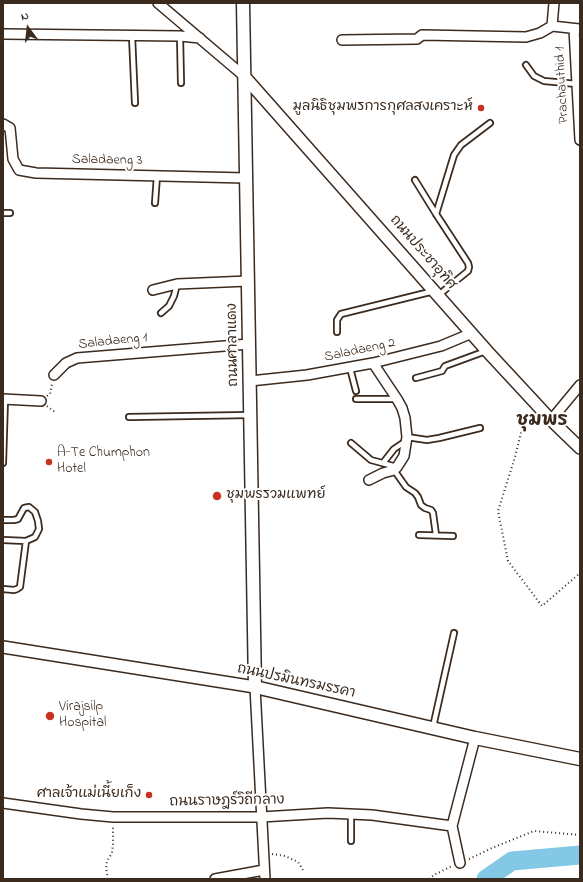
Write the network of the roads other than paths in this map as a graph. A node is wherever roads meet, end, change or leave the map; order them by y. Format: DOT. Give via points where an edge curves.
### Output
graph roads {
  1 [pos="158,3"];
  2 [pos="243,3"];
  3 [pos="554,3"];
  4 [pos="552,26"];
  5 [pos="577,29"];
  6 [pos="3,34"];
  7 [pos="132,36"];
  8 [pos="180,36"];
  9 [pos="200,38"];
  10 [pos="342,40"];
  11 [pos="526,65"];
  12 [pos="244,76"];
  13 [pos="181,83"];
  14 [pos="578,87"];
  15 [pos="135,103"];
  16 [pos="490,123"];
  17 [pos="3,124"];
  18 [pos="580,140"];
  19 [pos="157,176"];
  20 [pos="246,178"];
  21 [pos="415,180"];
  22 [pos="155,204"];
  23 [pos="3,212"];
  24 [pos="10,213"];
  25 [pos="436,214"];
  26 [pos="248,281"];
  27 [pos="177,284"];
  28 [pos="452,284"];
  29 [pos="153,290"];
  30 [pos="440,292"];
  31 [pos="161,313"];
  32 [pos="337,332"];
  33 [pos="472,333"];
  34 [pos="249,344"];
  35 [pos="487,351"];
  36 [pos="373,363"];
  37 [pos="350,368"];
  38 [pos="54,375"];
  39 [pos="416,378"];
  40 [pos="250,381"];
  41 [pos="579,387"];
  42 [pos="356,391"];
  43 [pos="4,399"];
  44 [pos="356,399"];
  45 [pos="397,399"];
  46 [pos="41,401"];
  47 [pos="250,415"];
  48 [pos="129,418"];
  49 [pos="551,420"];
  50 [pos="480,428"];
  51 [pos="407,439"];
  52 [pos="351,443"];
  53 [pos="580,448"];
  54 [pos="3,463"];
  55 [pos="383,463"];
  56 [pos="395,468"];
  57 [pos="369,480"];
  58 [pos="3,520"];
  59 [pos="419,535"];
  60 [pos="436,535"];
  61 [pos="453,536"];
  62 [pos="3,540"];
  63 [pos="26,541"];
  64 [pos="3,589"];
  65 [pos="454,633"];
  66 [pos="3,648"];
  67 [pos="255,687"];
  68 [pos="433,728"];
  69 [pos="474,738"];
  70 [pos="580,759"];
  71 [pos="3,804"];
  72 [pos="351,813"];
  73 [pos="261,817"];
  74 [pos="452,826"];
  75 [pos="351,841"];
  76 [pos="460,863"];
  77 [pos="264,874"];
  78 [pos="215,879"];
  1 -- 9 [label="street"];
  2 -- 12 [label="main road, ถนนศาลาแดง"];
  3 -- 4 [label="street"];
  4 -- 5 [label="street"];
  4 -- 10 [label="street" via="526,37 422,35 417,39"];
  5 -- 14 [label="street, Prachauthid 1"];
  6 -- 7 [label="street"];
  7 -- 8 [label="street"];
  7 -- 15 [label="lane"];
  8 -- 9 [label="street"];
  8 -- 13 [label="lane"];
  9 -- 12 [label="street"];
  11 -- 14 [label="lane" via="534,76 544,81"];
  12 -- 20 [label="main road, ถนนศาลาแดง"];
  12 -- 30 [label="street, ถนนประชาอุทิศ"];
  14 -- 18 [label="street, Prachauthid 1"];
  16 -- 25 [label="lane" via="461,145 454,155"];
  17 -- 19 [label="street, Saladaeng 3" via="10,128 13,159 19,170 36,173"];
  19 -- 20 [label="street, Saladaeng 3"];
  19 -- 22 [label="lane"];
  20 -- 26 [label="main road, ถนนศาลาแดง"];
  21 -- 25 [label="lane"];
  23 -- 24 [label="lane"];
  25 -- 28 [label="lane" via="469,266 468,270"];
  26 -- 27 [label="street"];
  26 -- 34 [label="main road, ถนนศาลาแดง"];
  27 -- 29 [label="street"];
  27 -- 31 [label="lane" via="169,306"];
  30 -- 32 [label="lane" via="341,314 337,320"];
  30 -- 33 [label="street, ถนนประชาอุทิศ"];
  33 -- 35 [label="street, ถนนประชาอุทิศ"];
  33 -- 36 [label="street, Saladaeng 2" via="441,346"];
  34 -- 38 [label="street, Saladaeng 1" via="77,358 66,363"];
  34 -- 40 [label="main road, ถนนศาลาแดง"];
  35 -- 39 [label="lane" via="445,366 442,371"];
  35 -- 49 [label="street, ถนนประชาอุทิศ"];
  36 -- 37 [label="street, Saladaeng 2"];
  36 -- 45 [label="street"];
  37 -- 40 [label="street, Saladaeng 2"];
  37 -- 42 [label="lane"];
  40 -- 47 [label="main road, ถนนศาลาแดง"];
  41 -- 49 [label="street"];
  43 -- 46 [label="street"];
  43 -- 54 [label="lane"];
  44 -- 45 [label="lane"];
  45 -- 51 [label="street" via="404,413"];
  47 -- 48 [label="lane"];
  47 -- 67 [label="main road, ถนนศาลาแดง"];
  49 -- 53 [label="street, ถนนประชาอุทิศ"];
  50 -- 51 [label="lane" via="427,440"];
  51 -- 55 [label="lane" via="394,449"];
  51 -- 56 [label="street" via="404,456"];
  52 -- 55 [label="lane" via="371,460"];
  55 -- 56 [label="lane"];
  56 -- 57 [label="street"];
  56 -- 60 [label="lane" via="406,487 418,496 421,505 433,513"];
  58 -- 63 [label="lane" via="18,519 24,508 29,507 35,512 39,530 35,537"];
  59 -- 60 [label="lane"];
  60 -- 61 [label="lane"];
  62 -- 63 [label="lane"];
  63 -- 64 [label="lane" via="20,587 14,590"];
  65 -- 68 [label="lane"];
  66 -- 67 [label="street, ถนนปรมินทรมรรคา"];
  67 -- 68 [label="main road, ถนนปรมินทรมรรคา"];
  67 -- 73 [label="street"];
  68 -- 69 [label="main road, ถนนปรมินทรมรรคา"];
  69 -- 70 [label="main road, ถนนปรมินทรมรรคา"];
  69 -- 74 [label="street"];
  71 -- 73 [label="street, ถนนราษฎร์วิถีกลาง" via="113,817"];
  72 -- 73 [label="street, ถนนราษฎร์วิถีกลาง" via="328,812"];
  72 -- 74 [label="street, ถนนราษฎร์วิถีกลาง"];
  72 -- 75 [label="lane"];
  73 -- 77 [label="street"];
  74 -- 76 [label="street"];
  77 -- 78 [label="street"];
}
